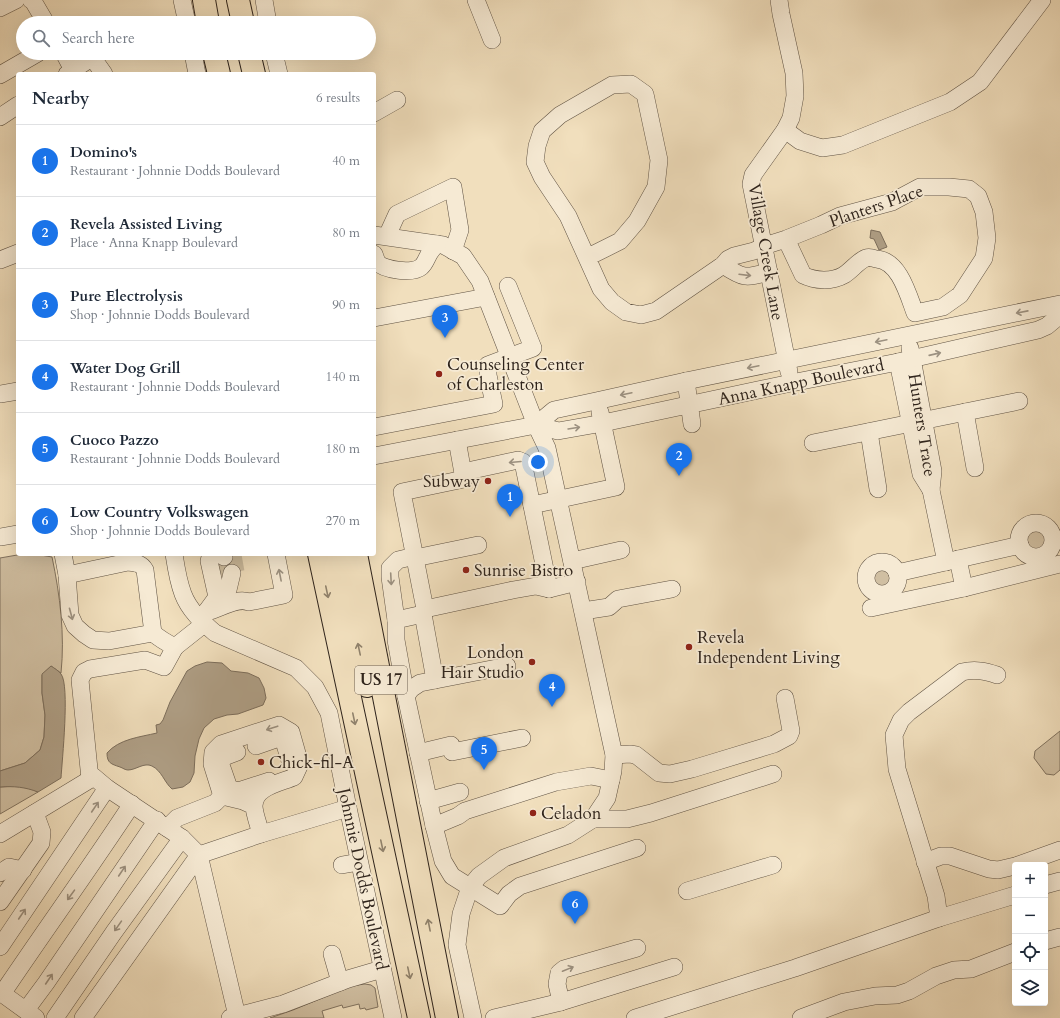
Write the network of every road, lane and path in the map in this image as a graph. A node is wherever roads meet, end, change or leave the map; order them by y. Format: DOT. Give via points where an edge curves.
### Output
graph roads {
  1 [pos="16,0"];
  2 [pos="31,0"];
  3 [pos="182,0"];
  4 [pos="204,0"];
  5 [pos="238,0"];
  6 [pos="264,0"];
  7 [pos="476,0"];
  8 [pos="779,0"];
  9 [pos="1042,0"];
  10 [pos="0,8"];
  11 [pos="42,16"];
  12 [pos="185,16"];
  13 [pos="207,16"];
  14 [pos="241,16"];
  15 [pos="267,16"];
  16 [pos="492,40"];
  17 [pos="26,60"];
  18 [pos="66,60"];
  19 [pos="88,60"];
  20 [pos="98,60"];
  21 [pos="194,60"];
  22 [pos="216,60"];
  23 [pos="251,60"];
  24 [pos="276,60"];
  25 [pos="70,72"];
  26 [pos="103,72"];
  27 [pos="197,72"];
  28 [pos="219,72"];
  29 [pos="254,72"];
  30 [pos="279,72"];
  31 [pos="0,75"];
  32 [pos="397,100"];
  33 [pos="16,107"];
  34 [pos="376,112"];
  35 [pos="0,117"];
  36 [pos="785,130"];
  37 [pos="381,236"];
  38 [pos="786,239"];
  39 [pos="437,244"];
  40 [pos="764,246"];
  41 [pos="453,251"];
  42 [pos="16,254"];
  43 [pos="588,257"];
  44 [pos="376,258"];
  45 [pos="0,260"];
  46 [pos="723,265"];
  47 [pos="769,272"];
  48 [pos="508,286"];
  49 [pos="486,297"];
  50 [pos="1060,304"];
  51 [pos="914,313"];
  52 [pos="1060,315"];
  53 [pos="376,318"];
  54 [pos="908,335"];
  55 [pos="510,357"];
  56 [pos="786,360"];
  57 [pos="905,361"];
  58 [pos="686,381"];
  59 [pos="791,383"];
  60 [pos="16,391"];
  61 [pos="0,394"];
  62 [pos="596,401"];
  63 [pos="1019,401"];
  64 [pos="689,406"];
  65 [pos="965,412"];
  66 [pos="917,422"];
  67 [pos="603,423"];
  68 [pos="692,424"];
  69 [pos="536,425"];
  70 [pos="376,427"];
  71 [pos="869,432"];
  72 [pos="457,440"];
  73 [pos="812,442"];
  74 [pos="376,456"];
  75 [pos="975,468"];
  76 [pos="463,472"];
  77 [pos="878,489"];
  78 [pos="559,499"];
  79 [pos="532,505"];
  80 [pos="16,534"];
  81 [pos="0,537"];
  82 [pos="478,544"];
  83 [pos="1020,545"];
  84 [pos="622,550"];
  85 [pos="63,556"];
  86 [pos="174,556"];
  87 [pos="222,556"];
  88 [pos="276,556"];
  89 [pos="319,556"];
  90 [pos="339,556"];
  91 [pos="356,556"];
  92 [pos="415,557"];
  93 [pos="572,560"];
  94 [pos="952,560"];
  95 [pos="1041,562"];
  96 [pos="1060,564"];
  97 [pos="897,573"];
  98 [pos="67,575"];
  99 [pos="229,576"];
  100 [pos="577,582"];
  101 [pos="964,588"];
  102 [pos="549,589"];
  103 [pos="672,589"];
  104 [pos="218,597"];
  105 [pos="880,602"];
  106 [pos="582,606"];
  107 [pos="424,612"];
  108 [pos="204,619"];
  109 [pos="396,620"];
  110 [pos="153,633"];
  111 [pos="175,647"];
  112 [pos="507,666"];
  113 [pos="997,675"];
  114 [pos="435,680"];
  115 [pos="406,696"];
  116 [pos="785,698"];
  117 [pos="522,738"];
  118 [pos="256,746"];
  119 [pos="238,752"];
  120 [pos="418,753"];
  121 [pos="614,755"];
  122 [pos="297,771"];
  123 [pos="773,774"];
  124 [pos="90,779"];
  125 [pos="611,780"];
  126 [pos="107,788"];
  127 [pos="460,792"];
  128 [pos="222,796"];
  129 [pos="428,801"];
  130 [pos="132,804"];
  131 [pos="254,806"];
  132 [pos="406,807"];
  133 [pos="348,808"];
  134 [pos="35,813"];
  135 [pos="593,819"];
  136 [pos="162,824"];
  137 [pos="434,826"];
  138 [pos="0,834"];
  139 [pos="261,834"];
  140 [pos="182,838"];
  141 [pos="637,848"];
  142 [pos="1060,850"];
  143 [pos="199,855"];
  144 [pos="360,862"];
  145 [pos="925,862"];
  146 [pos="1027,862"];
  147 [pos="342,865"];
  148 [pos="773,865"];
  149 [pos="1012,867"];
  150 [pos="23,870"];
  151 [pos="0,873"];
  152 [pos="1060,881"];
  153 [pos="1048,884"];
  154 [pos="470,887"];
  155 [pos="687,891"];
  156 [pos="1012,895"];
  157 [pos="0,902"];
  158 [pos="939,918"];
  159 [pos="1060,937"];
  160 [pos="1048,940"];
  161 [pos="0,947"];
  162 [pos="637,948"];
  163 [pos="1012,953"];
  164 [pos="332,954"];
  165 [pos="674,967"];
  166 [pos="382,969"];
  167 [pos="340,982"];
  168 [pos="1,993"];
  169 [pos="561,1002"];
  170 [pos="31,1014"];
  171 [pos="235,1017"];
  172 [pos="55,1018"];
  173 [pos="83,1018"];
  174 [pos="393,1018"];
  175 [pos="419,1018"];
  176 [pos="447,1018"];
  177 [pos="473,1018"];
  178 [pos="494,1018"];
  179 [pos="635,1018"];
  180 [pos="802,1018"];
  1 -- 10 [label="street"];
  2 -- 11 [label="street"];
  3 -- 12 [label="street"];
  4 -- 13 [label="highway"];
  5 -- 14 [label="highway"];
  6 -- 15 [label="street"];
  7 -- 16 [label="street"];
  8 -- 36 [label="street, Village Creek Lane" via="794,73 793,111"];
  9 -- 36 [label="street" via="980,82 950,102 843,145 822,148 800,141"];
  17 -- 31 [label="street"];
  18 -- 25 [label="street"];
  19 -- 25 [label="street"];
  20 -- 26 [label="street"];
  21 -- 27 [label="street"];
  22 -- 28 [label="highway"];
  23 -- 29 [label="highway"];
  24 -- 30 [label="street"];
  32 -- 34 [label="street"];
  33 -- 35 [label="street"];
  36 -- 40 [label="street, Village Creek Lane" via="752,175 751,184"];
  37 -- 39 [label="street"];
  37 -- 41 [label="street" via="398,214 452,187 460,230"];
  38 -- 40 [label="street, Planters Place"];
  38 -- 51 [label="street" via="803,275 809,278 826,280 838,277 866,258 881,259 891,266 904,282"];
  38 -- 51 [label="street, Planters Place" via="840,216 892,202 920,187 969,189 978,196 984,212 987,238 984,258 960,295 943,307"];
  39 -- 41 [label="street"];
  39 -- 44 [label="street" via="420,268 412,270 384,266"];
  40 -- 46 [label="street, Planters Place" via="734,256"];
  40 -- 47 [label="street, Village Creek Lane"];
  41 -- 49 [label="street" via="463,256 480,281"];
  42 -- 45 [label="street"];
  43 -- 43 [label="street, Planters Place" via="568,216 535,162 537,146 542,131 560,115 612,85 631,84 645,94 659,160 656,187 637,221 620,241"];
  43 -- 46 [label="street, Planters Place" via="601,288 612,302 626,312 641,315 656,311"];
  46 -- 47 [label="street, one-way" via="737,274 749,277"];
  47 -- 56 [label="street, Village Creek Lane"];
  48 -- 55 [label="street" via="533,348"];
  49 -- 53 [label="street"];
  49 -- 55 [label="street"];
  50 -- 54 [label="street, Anna Knapp Boulevard, one-way"];
  51 -- 54 [label="street"];
  57 -- 52 [label="street, Anna Knapp Boulevard, one-way" via="1038,330"];
  54 -- 56 [label="street, Anna Knapp Boulevard, one-way"];
  54 -- 57 [label="street, Hunters Trace"];
  55 -- 69 [label="street"];
  55 -- 70 [label="street" via="488,365 494,404"];
  56 -- 58 [label="street, Anna Knapp Boulevard, one-way"];
  56 -- 59 [label="street, Village Creek Lane"];
  57 -- 59 [label="street, Anna Knapp Boulevard"];
  57 -- 66 [label="street, Hunters Trace"];
  58 -- 62 [label="street, Anna Knapp Boulevard, one-way"];
  58 -- 64 [label="street"];
  59 -- 64 [label="street, Anna Knapp Boulevard"];
  60 -- 61 [label="street"];
  62 -- 67 [label="street"];
  62 -- 69 [label="street, Anna Knapp Boulevard" via="554,410"];
  63 -- 65 [label="street"];
  64 -- 67 [label="street, Anna Knapp Boulevard"];
  64 -- 68 [label="street"];
  65 -- 66 [label="street"];
  65 -- 75 [label="street"];
  66 -- 71 [label="street"];
  66 -- 94 [label="street, Hunters Trace" via="922,474 931,490"];
  69 -- 67 [label="street, Anna Knapp Boulevard, one-way" via="558,431"];
  67 -- 78 [label="street" via="616,487"];
  69 -- 72 [label="street, Anna Knapp Boulevard"];
  69 -- 78 [label="street" via="547,448"];
  71 -- 73 [label="street"];
  71 -- 77 [label="street"];
  72 -- 74 [label="street, Anna Knapp Boulevard"];
  72 -- 76 [label="street"];
  79 -- 76 [label="street, one-way" via="523,462 518,460"];
  76 -- 92 [label="street" via="464,479 402,492"];
  78 -- 79 [label="street"];
  78 -- 93 [label="street"];
  79 -- 102 [label="street"];
  80 -- 81 [label="street"];
  82 -- 92 [label="street"];
  83 -- 94 [label="street"];
  83 -- 95 [label="street" via="1026,554"];
  83 -- 95 [label="street" via="1020,533 1027,526 1043,525 1050,531 1052,543"];
  84 -- 93 [label="street"];
  85 -- 98 [label="street"];
  86 -- 108 [label="street, Johnnie Dodds Boulevard" via="183,595 193,612"];
  87 -- 104 [label="street" via="209,561"];
  108 -- 88 [label="street, one-way" via="220,619 229,610 246,606 249,602 284,595"];
  89 -- 175 [label="highway, Johnnie Dodds Boulevard / US 17, one-way"];
  132 -- 90 [label="highway, one-way" via="371,700"];
  91 -- 132 [label="highway, US 17"];
  92 -- 107 [label="street"];
  92 -- 109 [label="street, one-way" via="398,560 390,568"];
  93 -- 100 [label="street"];
  94 -- 97 [label="street"];
  94 -- 101 [label="street, Hunters Trace"];
  95 -- 96 [label="street"];
  95 -- 101 [label="street"];
  97 -- 105 [label="street" via="895,587"];
  97 -- 105 [label="street" via="894,567 884,561 876,562 867,570 865,577 868,587 877,593"];
  98 -- 110 [label="street, one-way" via="70,615 75,626 84,634 93,640 108,641"];
  98 -- 110 [label="street" via="128,562 142,565 145,570"];
  99 -- 104 [label="street" via="228,590"];
  100 -- 102 [label="street"];
  100 -- 106 [label="street"];
  101 -- 105 [label="street"];
  102 -- 107 [label="street" via="536,586"];
  103 -- 106 [label="street" via="618,599 610,607"];
  104 -- 108 [label="street"];
  106 -- 121 [label="street"];
  107 -- 109 [label="street"];
  107 -- 114 [label="street"];
  108 -- 111 [label="street"];
  108 -- 133 [label="street, Johnnie Dodds Boulevard" via="215,632 296,668 315,687 329,713"];
  109 -- 115 [label="street" via="396,640"];
  110 -- 111 [label="street"];
  111 -- 124 [label="street" via="164,667 145,660 84,672 80,680"];
  112 -- 114 [label="street"];
  113 -- 145 [label="street" via="981,670 962,672 901,720 894,735 896,769"];
  114 -- 115 [label="street" via="420,683"];
  115 -- 120 [label="street"];
  116 -- 121 [label="street" via="791,731 789,736 774,744 692,770 670,774 660,773 636,755"];
  117 -- 120 [label="street"];
  118 -- 122 [label="street" via="281,738 290,762"];
  119 -- 122 [label="street" via="221,760 230,788 238,791"];
  120 -- 129 [label="street"];
  121 -- 125 [label="street"];
  122 -- 128 [label="street, one-way" via="291,732 279,725 221,744 213,752 212,764"];
  122 -- 131 [label="street" via="262,790"];
  123 -- 135 [label="street" via="627,819"];
  124 -- 126 [label="street" via="94,777"];
  124 -- 134 [label="street"];
  125 -- 135 [label="street" via="607,798"];
  125 -- 137 [label="street" via="591,776 556,782 465,811"];
  126 -- 130 [label="street"];
  161 -- 126 [label="street, one-way"];
  127 -- 129 [label="street"];
  128 -- 131 [label="street"];
  128 -- 136 [label="street" via="215,803"];
  129 -- 137 [label="street"];
  130 -- 136 [label="street"];
  130 -- 168 [label="street, one-way" via="80,883"];
  131 -- 139 [label="street"];
  176 -- 132 [label="highway, US 17, one-way"];
  133 -- 139 [label="street"];
  133 -- 144 [label="street, Johnnie Dodds Boulevard"];
  134 -- 138 [label="street"];
  134 -- 150 [label="street" via="42,832 41,843"];
  135 -- 154 [label="street" via="568,835 504,858 479,876"];
  136 -- 140 [label="street"];
  170 -- 136 [label="street, one-way" via="46,983"];
  137 -- 154 [label="street" via="443,861 452,876"];
  139 -- 143 [label="street"];
  140 -- 143 [label="street"];
  140 -- 172 [label="street, one-way"];
  141 -- 154 [label="street" via="520,886 509,894 500,906"];
  142 -- 146 [label="street"];
  143 -- 171 [label="street"];
  143 -- 173 [label="street"];
  144 -- 147 [label="street"];
  144 -- 166 [label="street, Johnnie Dodds Boulevard"];
  145 -- 149 [label="street" via="941,856 950,856 989,869 1002,870"];
  145 -- 158 [label="street" via="936,896"];
  148 -- 155 [label="street"];
  150 -- 151 [label="street" via="9,867"];
  150 -- 157 [label="street"];
  152 -- 153 [label="street"];
  154 -- 177 [label="street" via="460,914 457,945"];
  156 -- 158 [label="street"];
  158 -- 179 [label="street" via="795,968"];
  159 -- 160 [label="street"];
  169 -- 162 [label="street, one-way" via="557,984 559,973 564,969"];
  163 -- 180 [label="street" via="971,968 936,976 898,995 844,1002"];
  164 -- 167 [label="street"];
  165 -- 169 [label="street"];
  166 -- 167 [label="street"];
  166 -- 174 [label="street, Johnnie Dodds Boulevard"];
  167 -- 171 [label="street" via="283,1004"];
  168 -- 170 [label="street"];
  169 -- 178 [label="street"];
}
